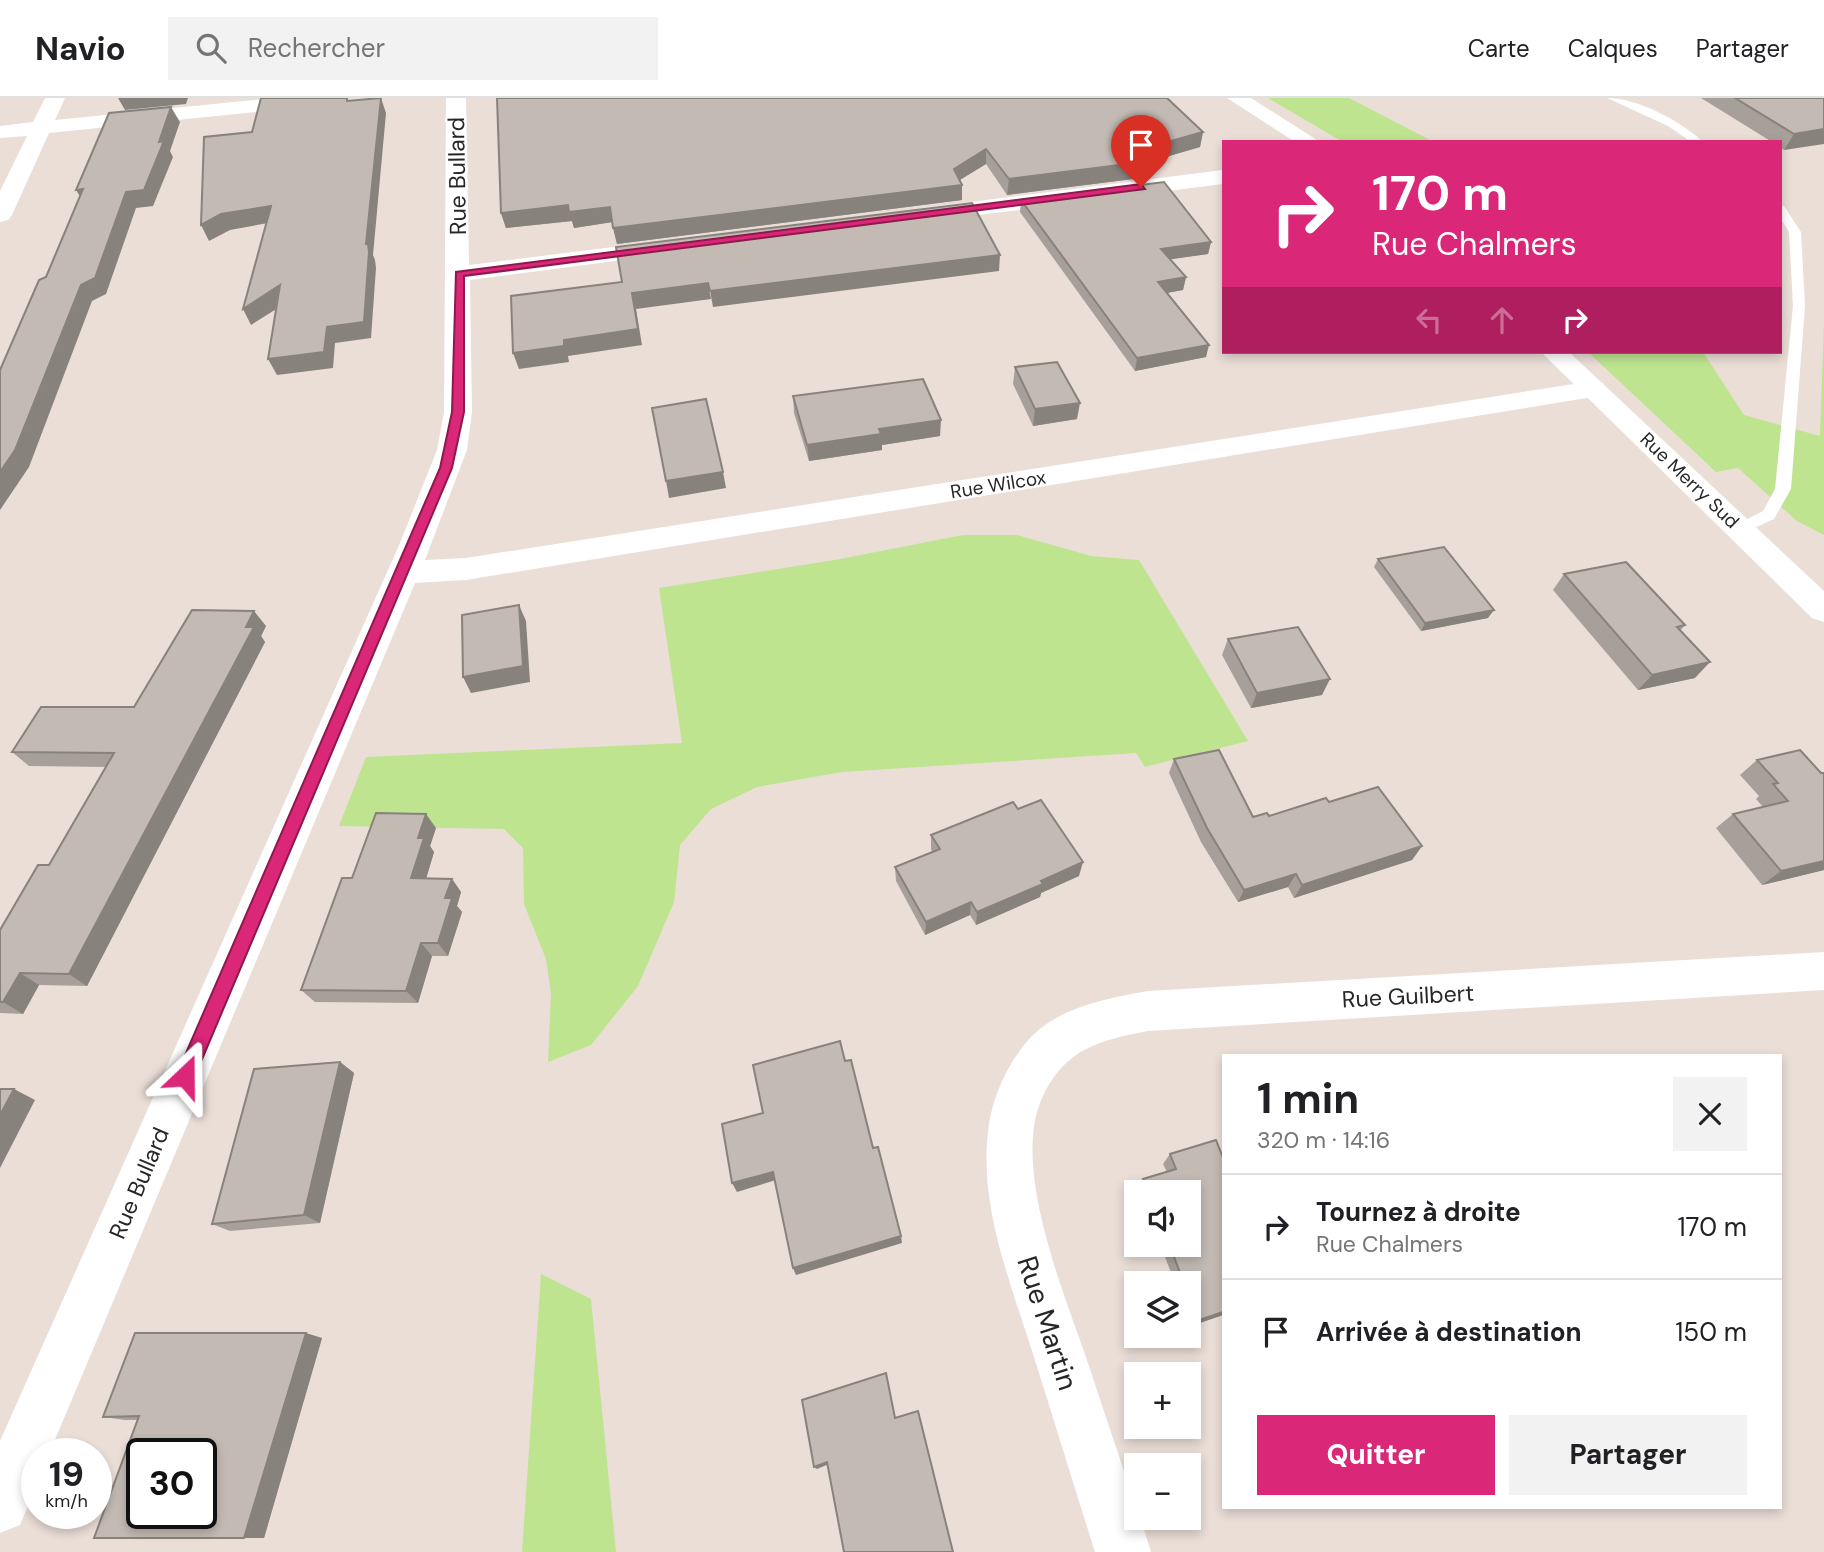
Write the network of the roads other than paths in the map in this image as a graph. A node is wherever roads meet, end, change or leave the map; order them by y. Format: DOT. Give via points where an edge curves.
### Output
graph roads {
  1 [pos="55,98"];
  2 [pos="334,98"];
  3 [pos="456,98"];
  4 [pos="1237,98"];
  5 [pos="1612,98"];
  6 [pos="40,127"];
  7 [pos="0,132"];
  8 [pos="1307,140"];
  9 [pos="1695,140"];
  10 [pos="1222,177"];
  11 [pos="1782,211"];
  12 [pos="0,215"];
  13 [pos="896,219"];
  14 [pos="691,245"];
  15 [pos="459,274"];
  16 [pos="1556,354"];
  17 [pos="1593,389"];
  18 [pos="1741,529"];
  19 [pos="403,572"];
  20 [pos="1824,610"];
  21 [pos="1824,971"];
  22 [pos="1021,1090"];
  23 [pos="0,1505"];
  24 [pos="1123,1552"];
  1 -- 6 [label="street"];
  2 -- 6 [label="street"];
  3 -- 15 [label="street, Rue Bullard"];
  4 -- 8 [label="street"];
  5 -- 9 [label="lane" via="1672,124"];
  6 -- 7 [label="street"];
  6 -- 12 [label="street"];
  10 -- 13 [label="street"];
  11 -- 18 [label="lane" via="1795,232 1799,306 1783,489 1777,508 1760,523"];
  14 -- 15 [label="street"];
  15 -- 19 [label="street, Rue Bullard" via="456,433"];
  16 -- 17 [label="street, Rue Merry Sud"];
  17 -- 18 [label="street, Rue Merry Sud"];
  17 -- 19 [label="street, Rue Wilcox" via="480,566"];
  18 -- 20 [label="street, Rue Merry Sud"];
  19 -- 23 [label="street, Rue Bullard"];
  21 -- 22 [label="street, Rue Guilbert" via="1148,1012 1078,1029 1037,1065"];
  22 -- 24 [label="street, Rue Martin" via="1011,1123 1009,1163 1017,1228"];
}
